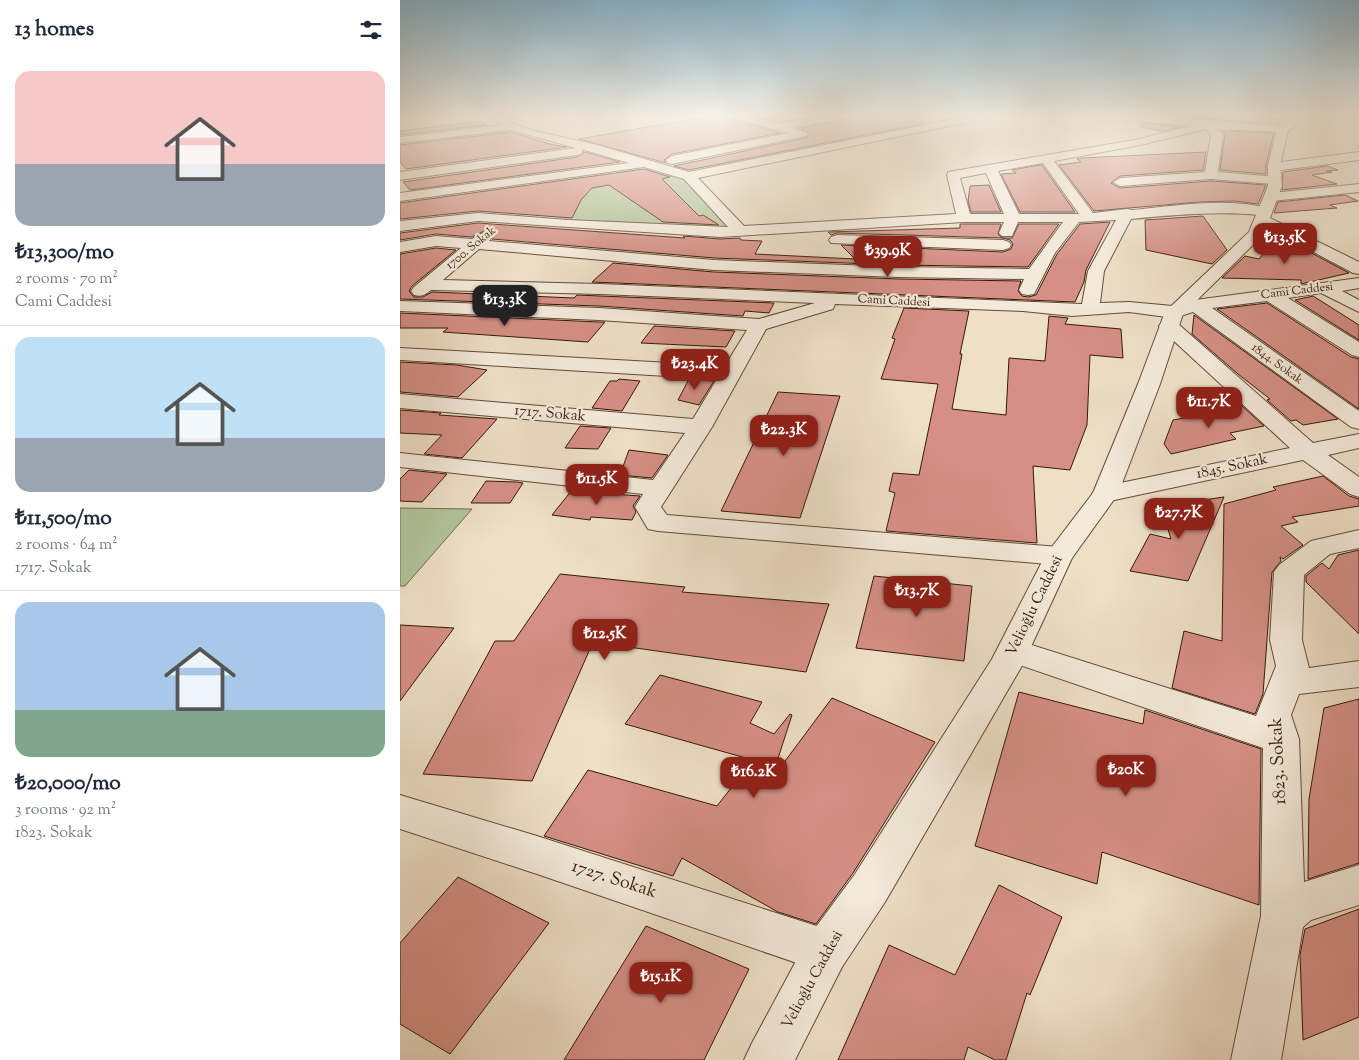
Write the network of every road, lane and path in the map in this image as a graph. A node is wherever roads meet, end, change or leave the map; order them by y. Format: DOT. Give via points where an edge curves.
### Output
graph roads {
  1 [pos="473,165"];
  2 [pos="641,165"];
  3 [pos="652,165"];
  4 [pos="740,165"];
  5 [pos="1004,165"];
  6 [pos="1050,165"];
  7 [pos="1102,165"];
  8 [pos="1163,165"];
  9 [pos="1212,165"];
  10 [pos="1277,165"];
  11 [pos="1336,165"];
  12 [pos="990,168"];
  13 [pos="1211,175"];
  14 [pos="400,176"];
  15 [pos="689,176"];
  16 [pos="1174,177"];
  17 [pos="1359,177"];
  18 [pos="1120,182"];
  19 [pos="1359,188"];
  20 [pos="1270,193"];
  21 [pos="518,195"];
  22 [pos="400,197"];
  23 [pos="1132,202"];
  24 [pos="1208,208"];
  25 [pos="1013,216"];
  26 [pos="507,218"];
  27 [pos="964,218"];
  28 [pos="1081,218"];
  29 [pos="400,226"];
  30 [pos="790,227"];
  31 [pos="740,231"];
  32 [pos="475,245"];
  33 [pos="1003,245"];
  34 [pos="400,247"];
  35 [pos="1359,268"];
  36 [pos="1096,271"];
  37 [pos="1004,274"];
  38 [pos="1034,274"];
  39 [pos="1359,283"];
  40 [pos="427,285"];
  41 [pos="1324,288"];
  42 [pos="1269,294"];
  43 [pos="844,299"];
  44 [pos="401,306"];
  45 [pos="1023,306"];
  46 [pos="1359,307"];
  47 [pos="1090,308"];
  48 [pos="1179,314"];
  49 [pos="759,325"];
  50 [pos="1359,351"];
  51 [pos="400,354"];
  52 [pos="731,373"];
  53 [pos="400,401"];
  54 [pos="1359,422"];
  55 [pos="700,427"];
  56 [pos="1359,441"];
  57 [pos="1308,451"];
  58 [pos="400,460"];
  59 [pos="660,488"];
  60 [pos="1359,489"];
  61 [pos="1105,494"];
  62 [pos="1359,539"];
  63 [pos="1059,556"];
  64 [pos="1013,651"];
  65 [pos="1359,674"];
  66 [pos="1287,683"];
  67 [pos="1281,739"];
  68 [pos="400,812"];
  69 [pos="1359,885"];
  70 [pos="1282,916"];
  71 [pos="826,951"];
  72 [pos="769,1060"];
  73 [pos="1256,1060"];
  1 -- 14 [label="street"];
  2 -- 21 [label="street"];
  3 -- 15 [label="street"];
  4 -- 15 [label="street"];
  5 -- 12 [label="street"];
  6 -- 28 [label="street"];
  7 -- 18 [label="street"];
  8 -- 16 [label="street"];
  9 -- 13 [label="street"];
  10 -- 20 [label="street, Velioğlu Caddesi"];
  11 -- 20 [label="street"];
  12 -- 25 [label="street"];
  12 -- 27 [label="street" via="953,175"];
  13 -- 16 [label="street"];
  13 -- 20 [label="street"];
  15 -- 31 [label="street"];
  16 -- 18 [label="street"];
  16 -- 24 [label="street"];
  17 -- 20 [label="street"];
  18 -- 23 [label="street"];
  19 -- 20 [label="street"];
  20 -- 24 [label="street"];
  20 -- 35 [label="street"];
  20 -- 48 [label="street, Velioğlu Caddesi" via="1256,234"];
  21 -- 22 [label="street"];
  21 -- 26 [label="street, 1700. Sokak"];
  23 -- 24 [label="street" via="1148,212"];
  23 -- 28 [label="street"];
  23 -- 36 [label="street"];
  25 -- 27 [label="street"];
  25 -- 28 [label="street"];
  25 -- 33 [label="street"];
  26 -- 29 [label="street" via="478,217"];
  26 -- 31 [label="street"];
  26 -- 32 [label="street, 1700. Sokak"];
  27 -- 30 [label="street"];
  28 -- 38 [label="street" via="1049,248"];
  30 -- 31 [label="street"];
  30 -- 33 [label="street" via="827,240"];
  32 -- 34 [label="street" via="436,242"];
  32 -- 37 [label="street" via="714,266"];
  32 -- 40 [label="street, 1700. Sokak"];
  33 -- 37 [label="street"];
  36 -- 47 [label="street"];
  36 -- 48 [label="street" via="1116,288"];
  37 -- 38 [label="street"];
  38 -- 45 [label="street"];
  39 -- 41 [label="street, Cami Caddesi"];
  40 -- 43 [label="street, Cami Caddesi"];
  40 -- 44 [label="street, 1700. Sokak"];
  41 -- 42 [label="street, Cami Caddesi"];
  41 -- 46 [label="street"];
  42 -- 48 [label="street, Cami Caddesi"];
  42 -- 50 [label="street"];
  43 -- 45 [label="street, Cami Caddesi"];
  43 -- 49 [label="street"];
  44 -- 49 [label="street" via="599,314"];
  45 -- 47 [label="street, Cami Caddesi" via="1072,310"];
  47 -- 48 [label="street, Cami Caddesi" via="1129,307"];
  48 -- 54 [label="street, 1844. Sokak"];
  48 -- 57 [label="street"];
  48 -- 61 [label="street, Velioğlu Caddesi" via="1162,341 1149,384"];
  49 -- 52 [label="street"];
  51 -- 52 [label="street"];
  52 -- 55 [label="street"];
  53 -- 55 [label="street, 1717. Sokak"];
  55 -- 59 [label="street"];
  56 -- 57 [label="street, 1845. Sokak"];
  57 -- 60 [label="street"];
  57 -- 61 [label="street, 1845. Sokak"];
  58 -- 59 [label="street"];
  59 -- 63 [label="street" via="648,507 658,523"];
  61 -- 63 [label="street, Velioğlu Caddesi"];
  62 -- 66 [label="street, 1823. Sokak" via="1321,547 1289,572 1286,640 1293,666"];
  63 -- 64 [label="street, Velioğlu Caddesi"];
  64 -- 67 [label="street"];
  64 -- 71 [label="street, Velioğlu Caddesi" via="870,888"];
  65 -- 66 [label="street"];
  66 -- 67 [label="street, 1823. Sokak" via="1274,716"];
  67 -- 70 [label="street, 1823. Sokak"];
  68 -- 71 [label="street, 1727. Sokak"];
  69 -- 70 [label="street" via="1298,904"];
  70 -- 73 [label="street, 1823. Sokak"];
  71 -- 72 [label="street, Velioğlu Caddesi"];
}
